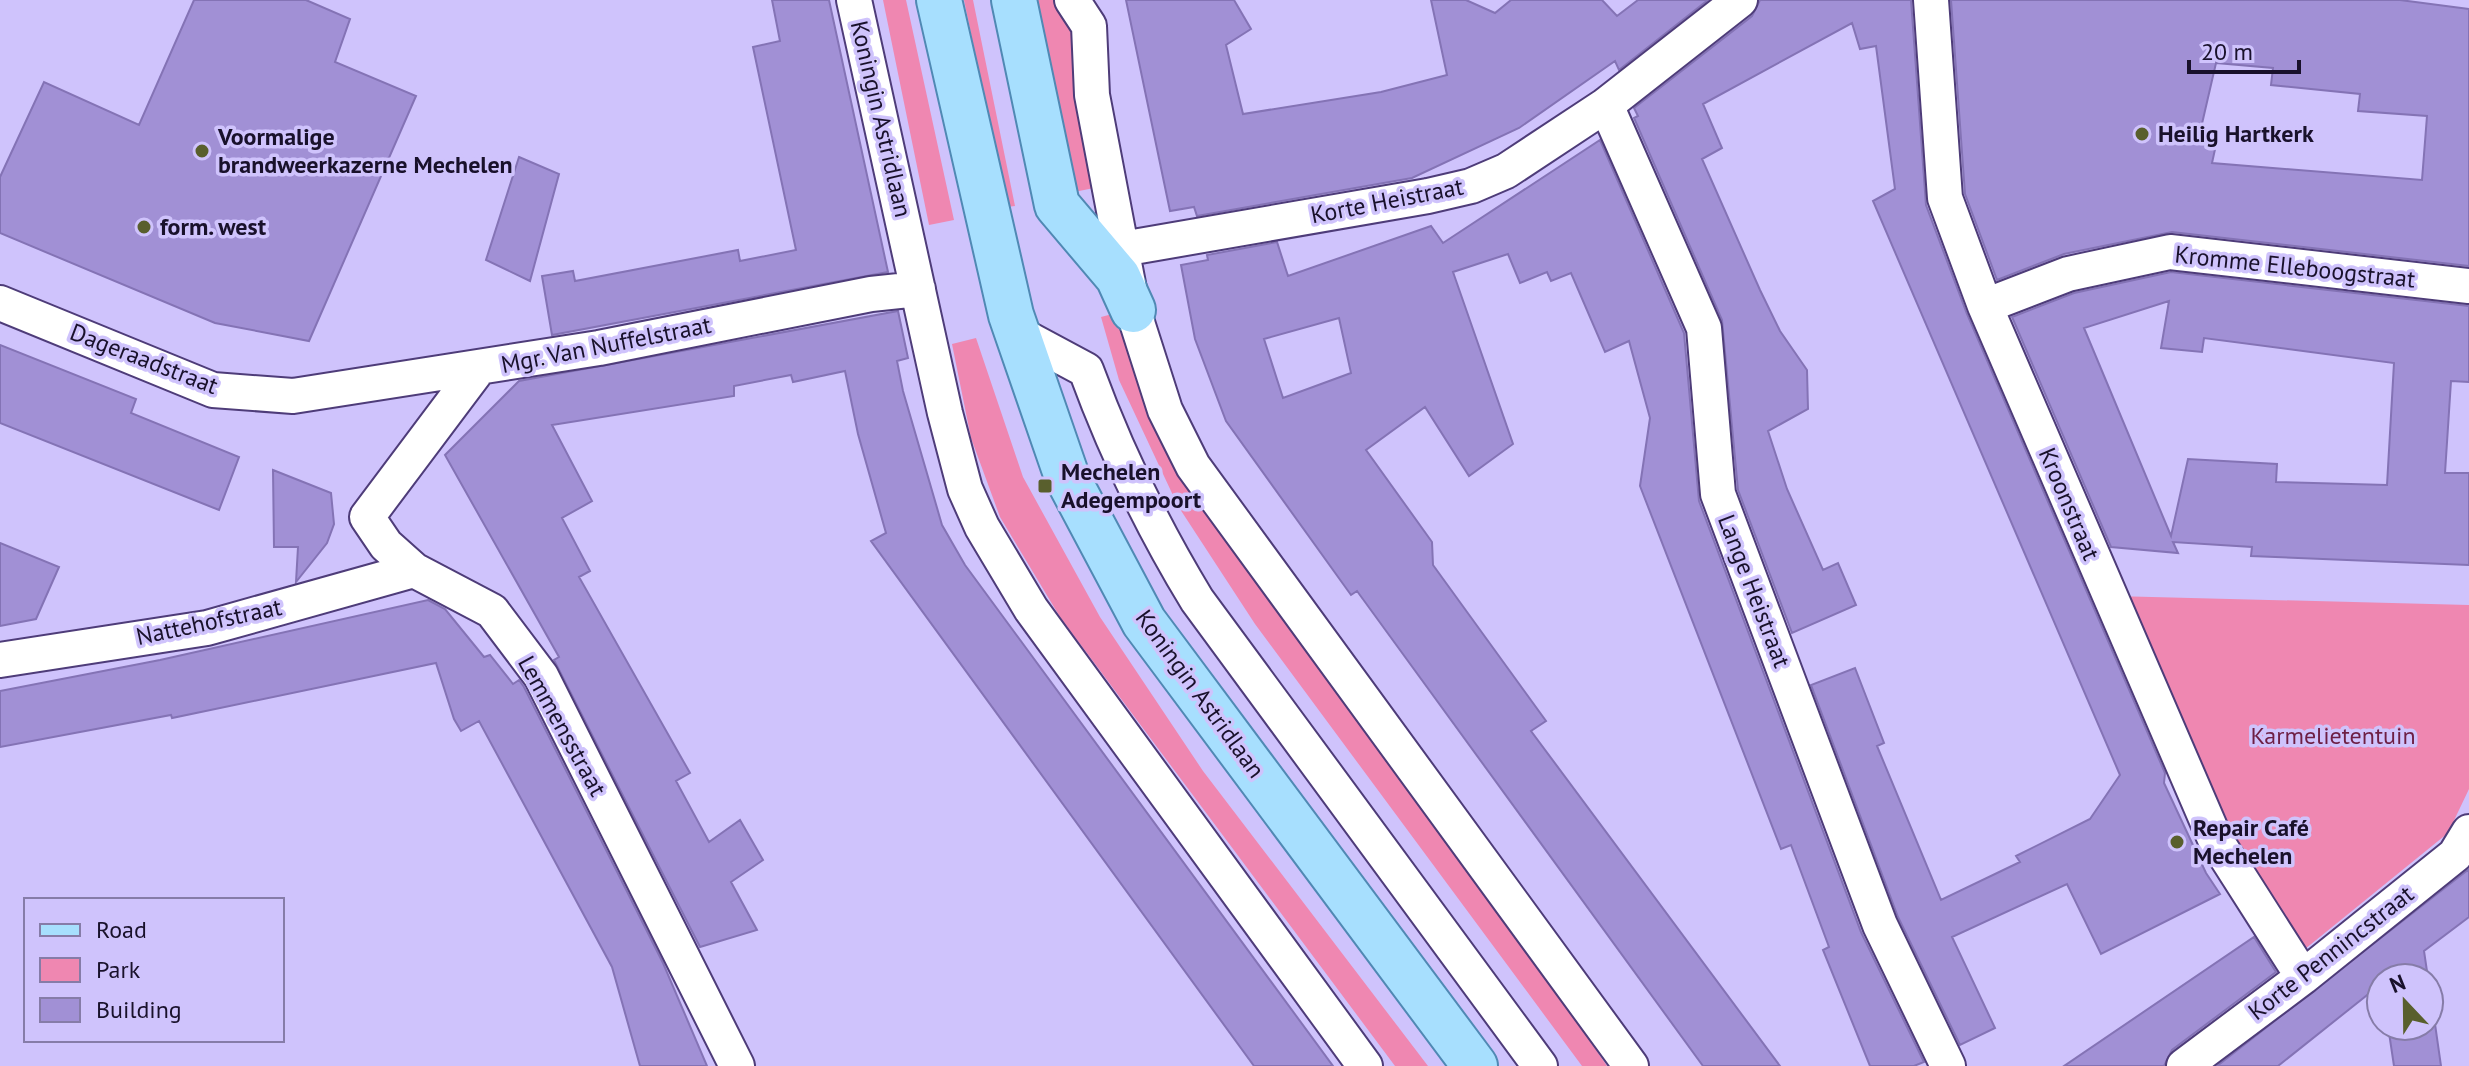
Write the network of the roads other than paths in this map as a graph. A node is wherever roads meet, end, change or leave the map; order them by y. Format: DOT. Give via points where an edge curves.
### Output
graph roads {
  1 [pos="854,0"];
  2 [pos="939,0"];
  3 [pos="1014,0"];
  4 [pos="1072,0"];
  5 [pos="1740,0"];
  6 [pos="1931,0"];
  7 [pos="1606,105"];
  8 [pos="1122,249"];
  9 [pos="2469,286"];
  10 [pos="918,289"];
  11 [pos="0,303"];
  12 [pos="1985,306"];
  13 [pos="1133,310"];
  14 [pos="1017,333"];
  15 [pos="478,369"];
  16 [pos="293,396"];
  17 [pos="414,570"];
  18 [pos="0,660"];
  19 [pos="2469,832"];
  20 [pos="2303,977"];
  21 [pos="737,1066"];
  22 [pos="1365,1066"];
  23 [pos="1475,1066"];
  24 [pos="1540,1066"];
  25 [pos="1631,1066"];
  26 [pos="1948,1066"];
  27 [pos="2184,1066"];
  1 -- 10 [label="street, Koningin Astridlaan"];
  2 -- 14 [label="main road, Koningin Astridlaan"];
  3 -- 13 [label="main road" via="1057,205 1118,277"];
  4 -- 8 [label="street" via="1089,26 1092,95"];
  5 -- 7 [label="street, Korte Heistraat"];
  6 -- 12 [label="street, Kroonstraat" via="1945,198"];
  7 -- 8 [label="street, Korte Heistraat" via="1506,171 1471,186"];
  7 -- 26 [label="street, Lange Heistraat" via="1704,328 1718,494 1880,925"];
  8 -- 13 [label="street"];
  9 -- 12 [label="street, Kromme Elleboogstraat" via="2170,252 2068,274"];
  10 -- 15 [label="street, Mgr. Van Nuffelstraat"];
  10 -- 22 [label="street, Koningin Astridlaan" via="951,439 982,527 1031,609"];
  11 -- 16 [label="street, Dageraadstraat" via="213,390"];
  12 -- 20 [label="street, Kroonstraat" via="2215,839"];
  13 -- 25 [label="street" via="1165,410 1193,466"];
  14 -- 23 [label="main road, Koningin Astridlaan" via="1067,477 1144,622"];
  14 -- 24 [label="street" via="1086,370 1153,528 1197,600"];
  15 -- 16 [label="street, Mgr. Van Nuffelstraat"];
  15 -- 17 [label="street, Lemmensstraat" via="367,517 386,545"];
  17 -- 18 [label="street, Nattehofstraat" via="207,628"];
  17 -- 21 [label="street, Lemmensstraat" via="492,611 541,676"];
  19 -- 20 [label="street, Korte Pennincstraat" via="2455,855"];
  20 -- 27 [label="street, Korte Pennincstraat"];
}
